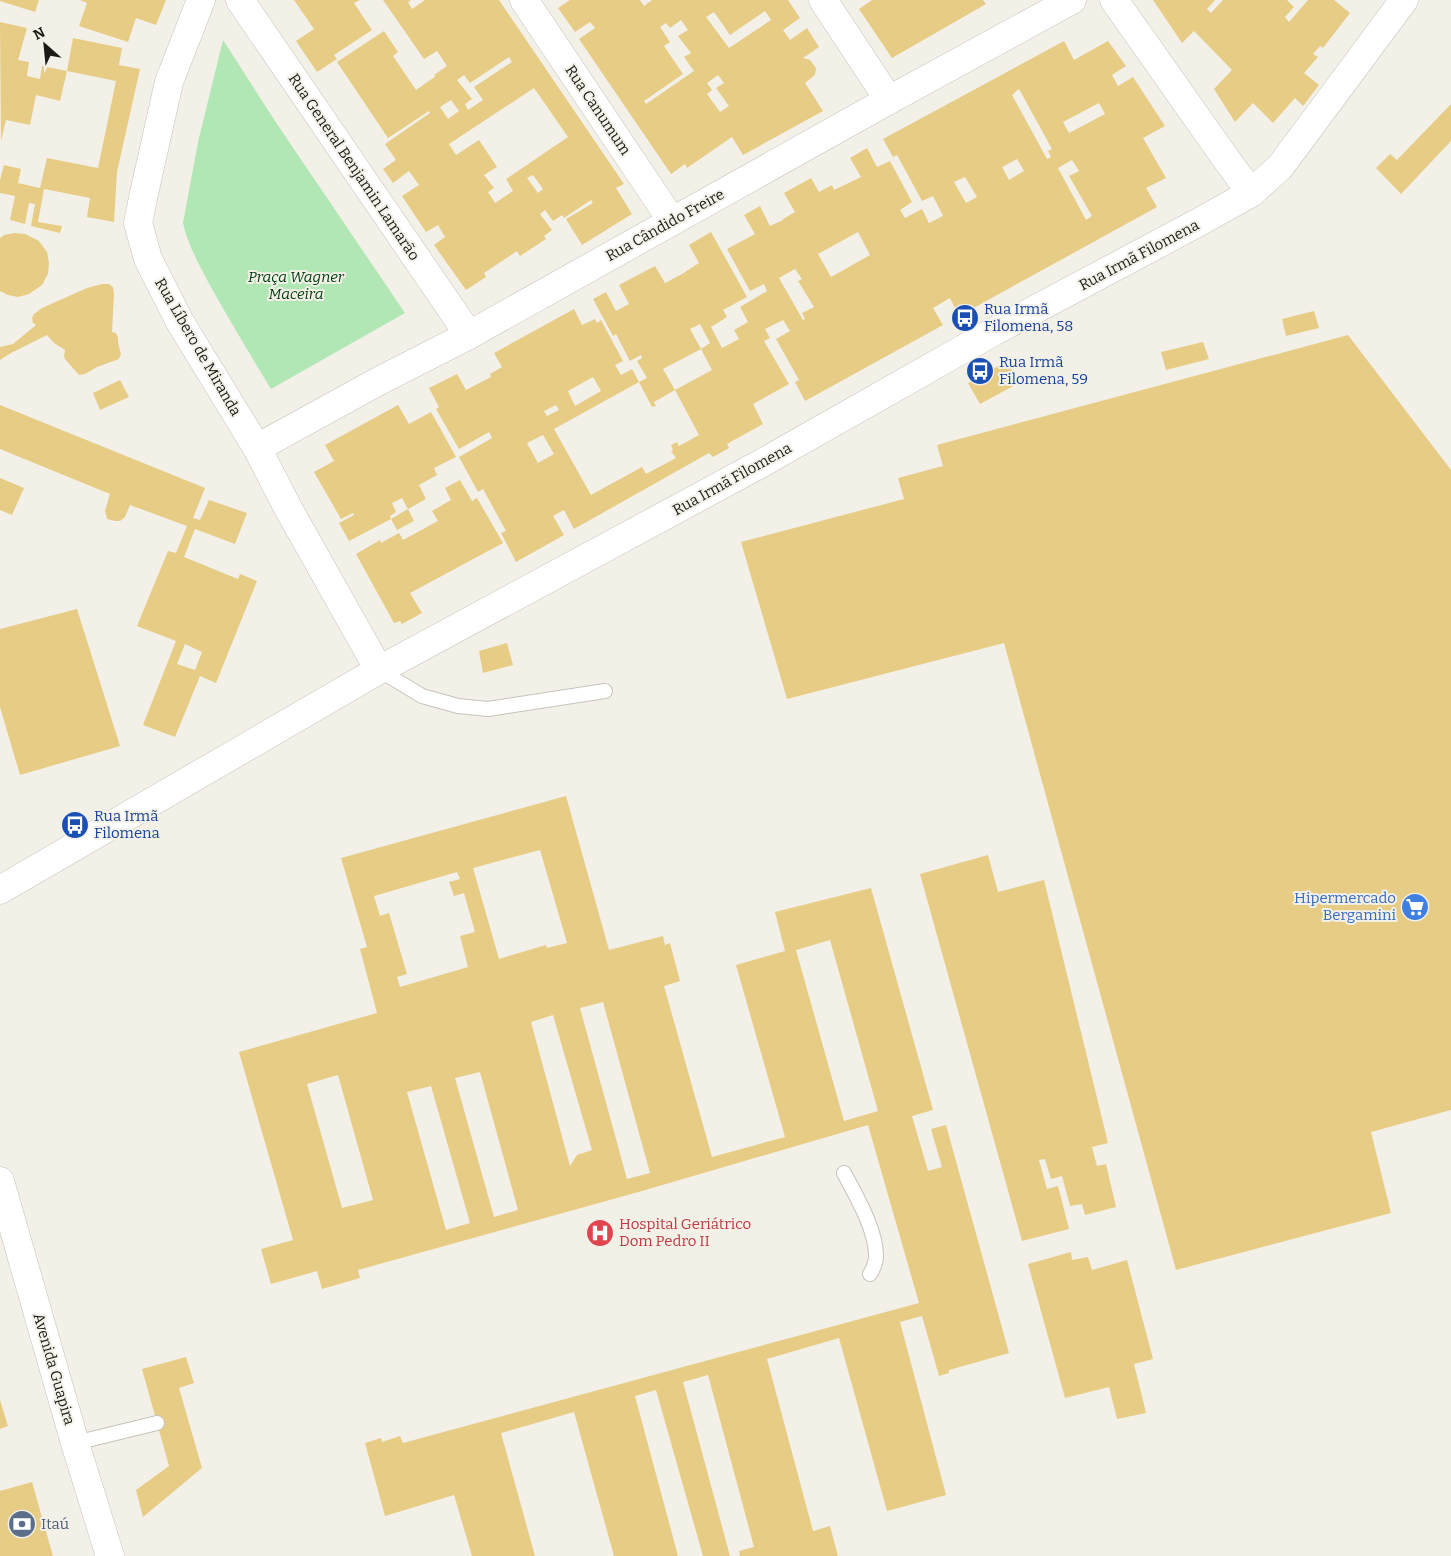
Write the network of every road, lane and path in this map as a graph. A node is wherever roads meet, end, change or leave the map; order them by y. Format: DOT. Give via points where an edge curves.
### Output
graph roads {
  1 [pos="201,0"];
  2 [pos="240,0"];
  3 [pos="524,0"];
  4 [pos="823,0"];
  5 [pos="1072,0"];
  6 [pos="1114,0"];
  7 [pos="1395,5"];
  8 [pos="889,100"];
  9 [pos="1251,193"];
  10 [pos="672,221"];
  11 [pos="469,335"];
  12 [pos="258,448"];
  13 [pos="379,670"];
  14 [pos="606,691"];
  15 [pos="0,890"];
  16 [pos="844,1173"];
  17 [pos="0,1181"];
  18 [pos="870,1274"];
  19 [pos="157,1423"];
  20 [pos="75,1444"];
  21 [pos="110,1556"];
  1 -- 12 [label="street, Rua Líbero de Miranda" via="169,82 138,223 148,259 180,322"];
  2 -- 11 [label="street, Rua General Benjamin Lamarão"];
  3 -- 10 [label="street, Rua Canumum"];
  4 -- 8 [label="street"];
  5 -- 8 [label="street, Rua Cândido Freire"];
  6 -- 9 [label="street"];
  7 -- 9 [label="street, Rua Irmã Filomena" via="1280,167"];
  8 -- 10 [label="street, Rua Cândido Freire"];
  9 -- 13 [label="street, Rua Irmã Filomena"];
  10 -- 11 [label="street, Rua Cândido Freire"];
  11 -- 12 [label="street, Rua Cândido Freire"];
  12 -- 13 [label="street, Rua Líbero de Miranda"];
  13 -- 14 [label="lane" via="422,696 458,706 488,709"];
  13 -- 15 [label="street, Rua Irmã Filomena"];
  16 -- 18 [label="lane" via="862,1207 874,1241 876,1257"];
  17 -- 20 [label="street, Avenida Guapira"];
  19 -- 20 [label="lane"];
  20 -- 21 [label="street, Avenida Guapira"];
}
